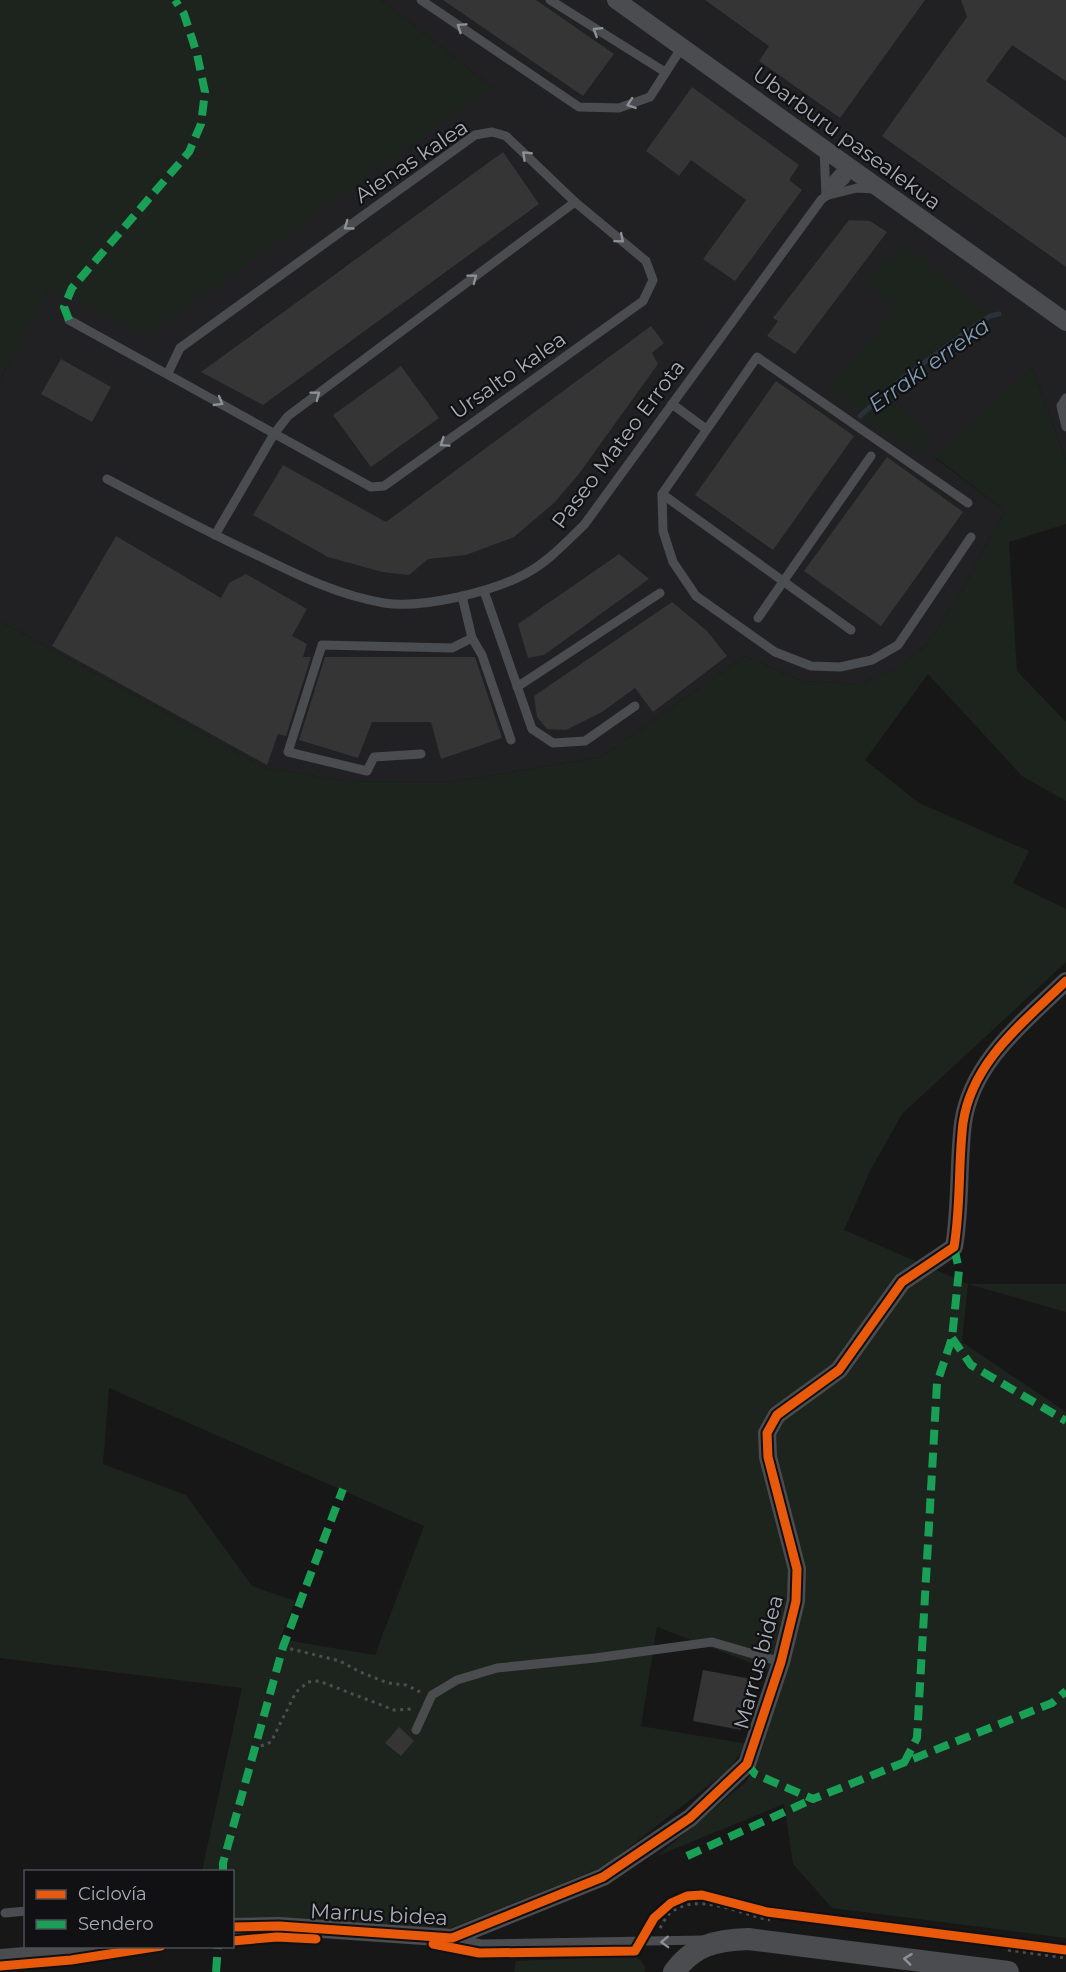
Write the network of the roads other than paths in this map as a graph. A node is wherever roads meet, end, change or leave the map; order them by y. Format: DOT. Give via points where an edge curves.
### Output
graph roads {
  1 [pos="421,0"];
  2 [pos="550,0"];
  3 [pos="616,0"];
  4 [pos="681,47"];
  5 [pos="665,72"];
  6 [pos="824,149"];
  7 [pos="852,169"];
  8 [pos="880,190"];
  9 [pos="827,191"];
  10 [pos="575,202"];
  11 [pos="1061,315"];
  12 [pos="69,320"];
  13 [pos="168,373"];
  14 [pos="1066,398"];
  15 [pos="672,404"];
  16 [pos="1066,427"];
  17 [pos="706,429"];
  18 [pos="274,434"];
  19 [pos="871,456"];
  20 [pos="106,479"];
  21 [pos="662,494"];
  22 [pos="968,503"];
  23 [pos="215,535"];
  24 [pos="971,537"];
  25 [pos="484,591"];
  26 [pos="660,592"];
  27 [pos="462,596"];
  28 [pos="851,630"];
  29 [pos="748,634"];
  30 [pos="472,638"];
  31 [pos="517,687"];
  32 [pos="635,706"];
  33 [pos="511,741"];
  34 [pos="421,754"];
  35 [pos="1066,981"];
  36 [pos="781,1662"];
  37 [pos="416,1730"];
  38 [pos="24,1911"];
  39 [pos="5,1912"];
  40 [pos="234,1927"];
  41 [pos="452,1938"];
  42 [pos="723,1940"];
  43 [pos="87,1948"];
  44 [pos="49,1950"];
  45 [pos="0,1958"];
  46 [pos="674,1972"];
  47 [pos="1008,1972"];
  5 -- 1 [label="lane, one-way" via="650,97 619,108 579,107"];
  5 -- 2 [label="lane, one-way"];
  3 -- 4 [label="street, Ubarburu pasealekua"];
  4 -- 5 [label="lane"];
  4 -- 6 [label="street, Ubarburu pasealekua"];
  6 -- 7 [label="street, Ubarburu pasealekua"];
  6 -- 9 [label="lane"];
  7 -- 8 [label="street, Ubarburu pasealekua"];
  7 -- 9 [label="lane, Paseo Mateo Errota"];
  8 -- 9 [label="lane"];
  8 -- 11 [label="street, Ubarburu pasealekua"];
  9 -- 15 [label="lane, Paseo Mateo Errota"];
  10 -- 13 [label="lane, Aienas kalea, one-way" via="506,136 492,132 475,135 180,348"];
  18 -- 10 [label="lane, one-way" via="288,416"];
  10 -- 18 [label="lane, Ursalto kalea, one-way" via="646,261 652,280 644,301 384,486 370,487"];
  12 -- 13 [label="lane, Ursalto kalea"];
  13 -- 18 [label="lane, Ursalto kalea, one-way"];
  14 -- 16 [label="lane" via="1062,406"];
  15 -- 17 [label="lane"];
  15 -- 25 [label="lane, Paseo Mateo Errota" via="584,525 526,574"];
  17 -- 21 [label="lane"];
  17 -- 22 [label="lane" via="757,357"];
  18 -- 23 [label="lane"];
  19 -- 29 [label="lane, bridge"];
  20 -- 23 [label="lane, Paseo Mateo Errota"];
  21 -- 28 [label="lane"];
  21 -- 29 [label="lane" via="663,531 673,562 696,596"];
  23 -- 27 [label="lane, Paseo Mateo Errota" via="337,592 387,603 436,602"];
  24 -- 29 [label="lane" via="898,645 872,660 840,667 811,666 775,652"];
  25 -- 27 [label="lane, Paseo Mateo Errota"];
  25 -- 31 [label="lane"];
  26 -- 31 [label="lane"];
  27 -- 30 [label="lane"];
  30 -- 33 [label="lane" via="482,655"];
  30 -- 34 [label="lane" via="452,648 321,645 288,752 367,771 374,757"];
  31 -- 32 [label="lane" via="532,729 554,743 585,741"];
  35 -- 36 [label="street, Marrus bidea" via="997,1048 975,1082 963,1120 954,1247 902,1282 839,1370 777,1415 767,1433 768,1456 797,1569 796,1601"];
  36 -- 37 [label="lane" via="712,1642 497,1668 458,1680 432,1695"];
  36 -- 41 [label="street, Marrus bidea" via="747,1764 690,1818 603,1877"];
  38 -- 39 [label="lane"];
  40 -- 41 [label="street, Marrus bidea" via="279,1926"];
  42 -- 41 [label="lane, one-way" via="481,1944"];
  42 -- 46 [label="street" via="702,1947"];
  47 -- 42 [label="street, one-way" via="786,1943"];
  43 -- 44 [label="street"];
  44 -- 45 [label="street"];
}
